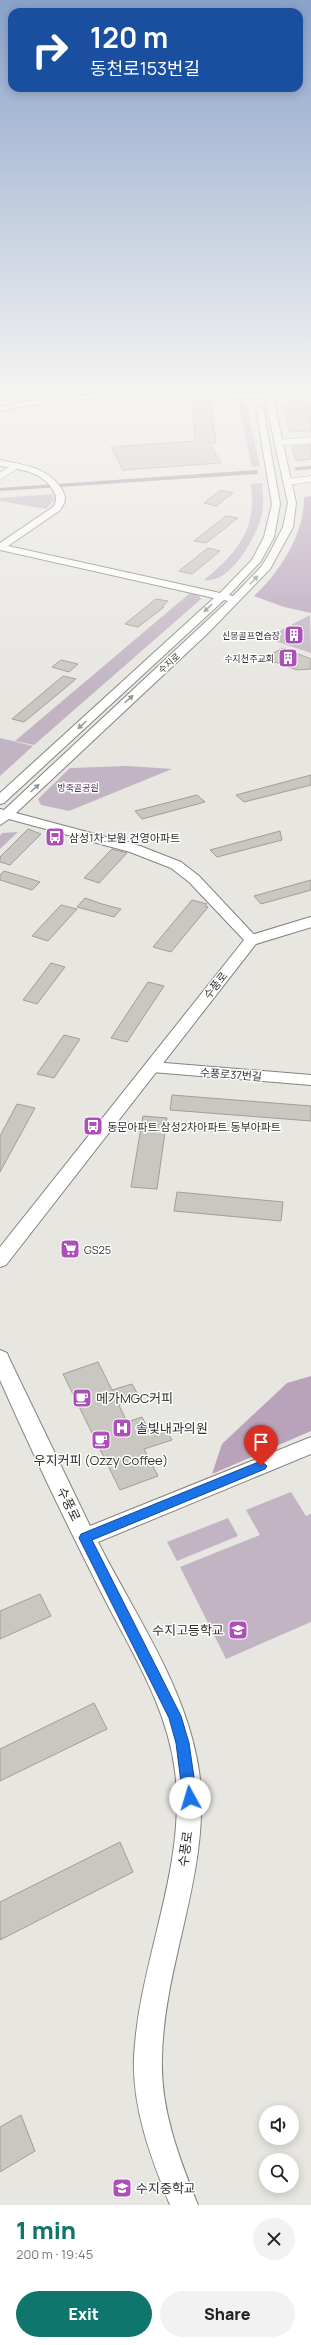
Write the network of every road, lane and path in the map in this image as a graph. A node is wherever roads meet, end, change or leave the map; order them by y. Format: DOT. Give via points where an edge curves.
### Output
graph roads {
  1 [pos="57,489"];
  2 [pos="274,489"];
  3 [pos="288,489"];
  4 [pos="1,547"];
  5 [pos="222,596"];
  6 [pos="235,599"];
  7 [pos="0,800"];
  8 [pos="2,816"];
  9 [pos="311,922"];
  10 [pos="252,940"];
  11 [pos="152,1067"];
  12 [pos="311,1080"];
  13 [pos="0,1260"];
  14 [pos="0,1358"];
  15 [pos="311,1445"];
  16 [pos="85,1538"];
  17 [pos="184,2205"];
  1 -- 4 [label="main road" via="60,493 58,507"];
  2 -- 5 [label="main road, 수지로" via="276,504 269,537 256,560"];
  6 -- 3 [label="main road, 수지로, one-way" via="265,569 285,534 292,504"];
  4 -- 5 [label="main road"];
  5 -- 6 [label="main road"];
  5 -- 7 [label="main road, 수지로, one-way"];
  8 -- 6 [label="main road, 수지로, one-way"];
  8 -- 10 [label="main road" via="135,849 176,865 194,879"];
  9 -- 10 [label="street"];
  10 -- 11 [label="main road, 수풍로"];
  11 -- 12 [label="street, 수풍로37번길"];
  11 -- 13 [label="main road, 수풍로"];
  14 -- 16 [label="main road, 수풍로"];
  15 -- 16 [label="main road"];
  16 -- 17 [label="main road, 수풍로" via="175,1716 183,1743 190,1798 187,1841 159,1979 148,2059 154,2114"];
}
